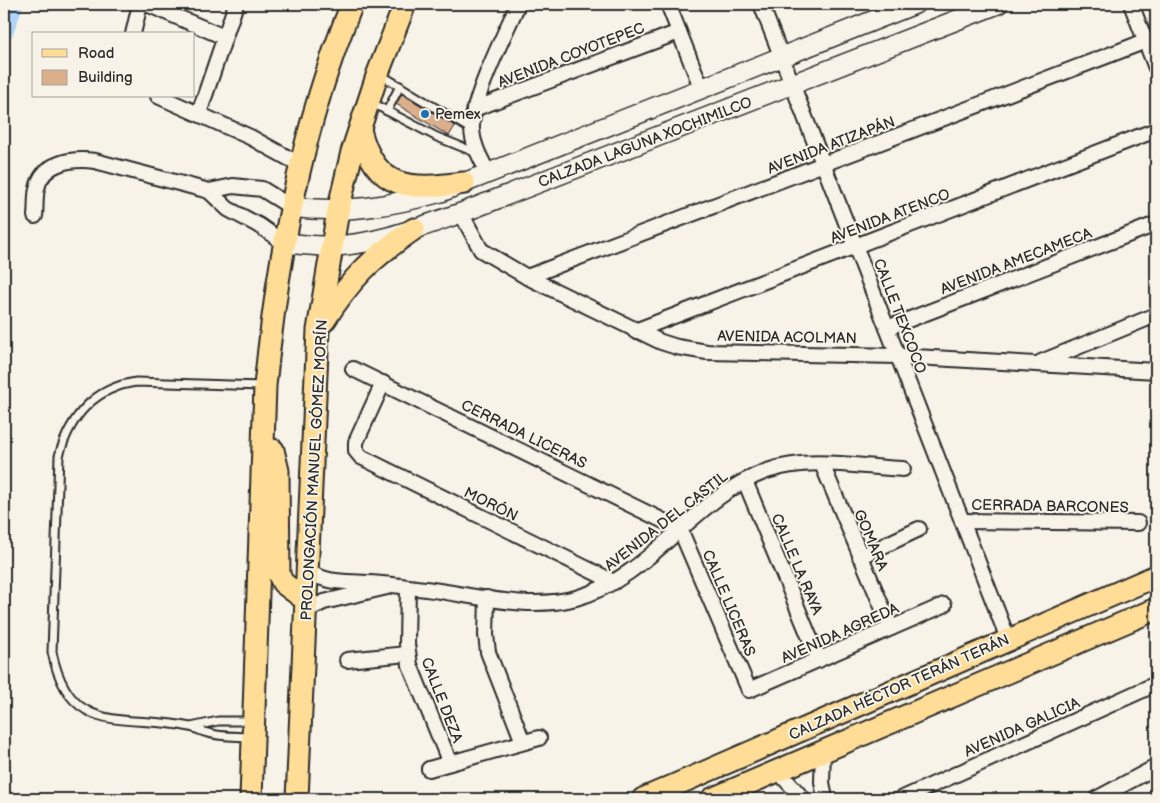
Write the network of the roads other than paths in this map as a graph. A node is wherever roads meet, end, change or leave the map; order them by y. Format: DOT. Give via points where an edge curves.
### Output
graph roads {
  1 [pos="140,4"];
  2 [pos="147,4"];
  3 [pos="236,4"];
  4 [pos="352,4"];
  5 [pos="405,4"];
  6 [pos="518,4"];
  7 [pos="668,4"];
  8 [pos="761,4"];
  9 [pos="915,4"];
  10 [pos="998,4"];
  11 [pos="1131,4"];
  12 [pos="133,32"];
  13 [pos="679,32"];
  14 [pos="224,37"];
  15 [pos="1146,42"];
  16 [pos="781,56"];
  17 [pos="1156,68"];
  18 [pos="378,73"];
  19 [pos="792,84"];
  20 [pos="400,86"];
  21 [pos="702,87"];
  22 [pos="163,98"];
  23 [pos="378,107"];
  24 [pos="474,109"];
  25 [pos="199,113"];
  26 [pos="360,130"];
  27 [pos="472,130"];
  28 [pos="1156,130"];
  29 [pos="478,154"];
  30 [pos="301,165"];
  31 [pos="824,166"];
  32 [pos="488,173"];
  33 [pos="464,184"];
  34 [pos="209,190"];
  35 [pos="291,207"];
  36 [pos="338,211"];
  37 [pos="461,213"];
  38 [pos="35,216"];
  39 [pos="1156,224"];
  40 [pos="414,229"];
  41 [pos="284,243"];
  42 [pos="332,247"];
  43 [pos="855,247"];
  44 [pos="527,277"];
  45 [pos="1156,315"];
  46 [pos="887,328"];
  47 [pos="318,330"];
  48 [pos="635,331"];
  49 [pos="898,356"];
  50 [pos="1037,364"];
  51 [pos="353,369"];
  52 [pos="1156,370"];
  53 [pos="383,383"];
  54 [pos="265,386"];
  55 [pos="265,414"];
  56 [pos="822,464"];
  57 [pos="903,469"];
  58 [pos="745,481"];
  59 [pos="962,521"];
  60 [pos="1138,523"];
  61 [pos="680,529"];
  62 [pos="919,530"];
  63 [pos="860,557"];
  64 [pos="308,572"];
  65 [pos="1156,576"];
  66 [pos="614,582"];
  67 [pos="390,586"];
  68 [pos="408,587"];
  69 [pos="487,598"];
  70 [pos="944,605"];
  71 [pos="307,606"];
  72 [pos="1080,608"];
  73 [pos="1156,609"];
  74 [pos="891,628"];
  75 [pos="1008,639"];
  76 [pos="407,654"];
  77 [pos="347,660"];
  78 [pos="819,660"];
  79 [pos="1156,684"];
  80 [pos="976,686"];
  81 [pos="749,690"];
  82 [pos="875,698"];
  83 [pos="190,727"];
  84 [pos="254,729"];
  85 [pos="539,738"];
  86 [pos="523,742"];
  87 [pos="823,751"];
  88 [pos="450,763"];
  89 [pos="1156,767"];
  90 [pos="429,769"];
  91 [pos="778,771"];
  92 [pos="751,782"];
  93 [pos="299,795"];
  94 [pos="251,799"];
  95 [pos="643,799"];
  96 [pos="712,799"];
  97 [pos="803,799"];
  98 [pos="825,799"];
  99 [pos="900,799"];
  100 [pos="1096,799"];
  1 -- 12 [label="street"];
  2 -- 14 [label="street"];
  3 -- 14 [label="street"];
  4 -- 30 [label="main road" via="323,82"];
  5 -- 18 [label="main road, PROLONGACIÓN MANUEL GÓMEZ MORÍN"];
  6 -- 24 [label="street"];
  7 -- 13 [label="street"];
  8 -- 16 [label="street, CALLE TEXCOCO"];
  9 -- 16 [label="main road, CALZADA LAGUNA XOCHIMILCO"];
  10 -- 19 [label="main road, CALZADA LAGUNA XOCHIMILCO"];
  11 -- 15 [label="street"];
  13 -- 21 [label="street"];
  13 -- 24 [label="street, AVENIDA COYOTEPEC"];
  14 -- 25 [label="street"];
  15 -- 17 [label="street"];
  15 -- 31 [label="street, AVENIDA ATIZAPÁN"];
  16 -- 19 [label="street, CALLE TEXCOCO"];
  16 -- 21 [label="main road, CALZADA LAGUNA XOCHIMILCO"];
  18 -- 20 [label="lane"];
  18 -- 23 [label="main road, PROLONGACIÓN MANUEL GÓMEZ MORÍN"];
  19 -- 31 [label="street, CALLE TEXCOCO"];
  19 -- 37 [label="main road, CALZADA LAGUNA XOCHIMILCO"];
  20 -- 23 [label="lane"];
  20 -- 27 [label="lane"];
  21 -- 32 [label="main road, CALZADA LAGUNA XOCHIMILCO"];
  22 -- 25 [label="street"];
  23 -- 26 [label="main road, PROLONGACIÓN MANUEL GÓMEZ MORÍN"];
  23 -- 29 [label="lane"];
  24 -- 27 [label="street"];
  25 -- 30 [label="street"];
  26 -- 33 [label="main road" via="371,162 393,180 422,187"];
  26 -- 36 [label="main road, PROLONGACIÓN MANUEL GÓMEZ MORÍN"];
  27 -- 29 [label="street"];
  28 -- 43 [label="street, AVENIDA ATENCO"];
  29 -- 32 [label="street"];
  30 -- 35 [label="main road"];
  31 -- 43 [label="street, CALLE TEXCOCO"];
  31 -- 44 [label="street, AVENIDA ATIZAPÁN"];
  32 -- 33 [label="main road, CALZADA LAGUNA XOCHIMILCO"];
  33 -- 36 [label="main road, CALZADA LAGUNA XOCHIMILCO" via="415,200"];
  34 -- 35 [label="street" via="233,186 262,189"];
  34 -- 38 [label="street" via="78,158 50,168 41,177"];
  34 -- 41 [label="street" via="228,209"];
  35 -- 36 [label="main road, CALZADA LAGUNA XOCHIMILCO"];
  35 -- 41 [label="main road"];
  36 -- 42 [label="main road, PROLONGACIÓN MANUEL GÓMEZ MORÍN"];
  37 -- 40 [label="main road, CALZADA LAGUNA XOCHIMILCO"];
  37 -- 44 [label="street, AVENIDA ACOLMAN" via="481,250"];
  39 -- 46 [label="street, AVENIDA AMECAMECA"];
  40 -- 42 [label="main road, CALZADA LAGUNA XOCHIMILCO"];
  40 -- 47 [label="main road" via="361,270"];
  41 -- 42 [label="main road, CALZADA LAGUNA XOCHIMILCO"];
  41 -- 54 [label="main road"];
  42 -- 47 [label="main road, PROLONGACIÓN MANUEL GÓMEZ MORÍN"];
  43 -- 46 [label="street, CALLE TEXCOCO"];
  43 -- 48 [label="street, AVENIDA ATENCO"];
  44 -- 48 [label="street, AVENIDA ACOLMAN"];
  45 -- 50 [label="street"];
  46 -- 49 [label="street, CALLE TEXCOCO"];
  47 -- 64 [label="main road, PROLONGACIÓN MANUEL GÓMEZ MORÍN"];
  48 -- 49 [label="street, AVENIDA ACOLMAN" via="677,347 699,351"];
  49 -- 50 [label="street, AVENIDA ACOLMAN"];
  49 -- 59 [label="street, CALLE TEXCOCO"];
  50 -- 52 [label="street, AVENIDA ACOLMAN"];
  51 -- 53 [label="street, CERRADA LICERAS"];
  53 -- 61 [label="street, CERRADA LICERAS"];
  53 -- 66 [label="street, MORÓN" via="356,442 356,451 361,457"];
  54 -- 55 [label="main road"];
  54 -- 83 [label="lane" via="121,384 90,401 75,418 64,436 59,456 52,652 66,693 80,706 116,721"];
  55 -- 71 [label="main road" via="278,471 278,575"];
  55 -- 84 [label="main road"];
  56 -- 57 [label="street, AVENIDA DEL CASTIL"];
  56 -- 58 [label="street, AVENIDA DEL CASTIL" via="785,466"];
  56 -- 63 [label="street, GOMARA"];
  58 -- 61 [label="street, AVENIDA DEL CASTIL"];
  58 -- 78 [label="street, CALLE LA RAYA"];
  59 -- 60 [label="street, CERRADA BARCONES"];
  59 -- 75 [label="street, CALLE TEXCOCO"];
  61 -- 66 [label="street, AVENIDA DEL CASTIL"];
  61 -- 81 [label="street, CALLE LICERAS"];
  62 -- 63 [label="street"];
  63 -- 74 [label="street, GOMARA"];
  64 -- 67 [label="street, AVENIDA DEL CASTIL" via="333,583"];
  64 -- 71 [label="main road, PROLONGACIÓN MANUEL GÓMEZ MORÍN"];
  65 -- 72 [label="main road, CALZADA HÉCTOR TERÁN TERÁN"];
  66 -- 69 [label="street, AVENIDA DEL CASTIL" via="588,594 553,602"];
  67 -- 68 [label="street, AVENIDA DEL CASTIL"];
  67 -- 71 [label="street, AVENIDA DEL CASTIL"];
  68 -- 69 [label="street, AVENIDA DEL CASTIL"];
  68 -- 76 [label="street, CALLE DEZA"];
  69 -- 86 [label="street" via="488,652"];
  70 -- 74 [label="street, AVENIDA AGREDA"];
  71 -- 93 [label="main road, PROLONGACIÓN MANUEL GÓMEZ MORÍN"];
  72 -- 75 [label="main road, CALZADA HÉCTOR TERÁN TERÁN"];
  72 -- 80 [label="main road" via="1082,622 1078,630 1010,659"];
  73 -- 80 [label="main road, CALZADA HÉCTOR TERÁN TERÁN"];
  74 -- 78 [label="street, AVENIDA AGREDA"];
  75 -- 82 [label="main road, CALZADA HÉCTOR TERÁN TERÁN"];
  76 -- 77 [label="street"];
  76 -- 88 [label="street, CALLE DEZA"];
  78 -- 81 [label="street, AVENIDA AGREDA"];
  79 -- 99 [label="street, AVENIDA GALICIA"];
  80 -- 87 [label="main road, CALZADA HÉCTOR TERÁN TERÁN"];
  82 -- 92 [label="main road" via="826,732 755,764"];
  82 -- 95 [label="main road, CALZADA HÉCTOR TERÁN TERÁN"];
  83 -- 84 [label="lane" via="212,734"];
  83 -- 84 [label="lane" via="218,721"];
  84 -- 94 [label="main road"];
  85 -- 86 [label="street"];
  86 -- 88 [label="street"];
  87 -- 91 [label="main road, CALZADA HÉCTOR TERÁN TERÁN"];
  87 -- 98 [label="street"];
  88 -- 90 [label="street"];
  89 -- 100 [label="street"];
  91 -- 92 [label="main road, CALZADA HÉCTOR TERÁN TERÁN"];
  91 -- 97 [label="street"];
  92 -- 96 [label="main road, CALZADA HÉCTOR TERÁN TERÁN"];
}
